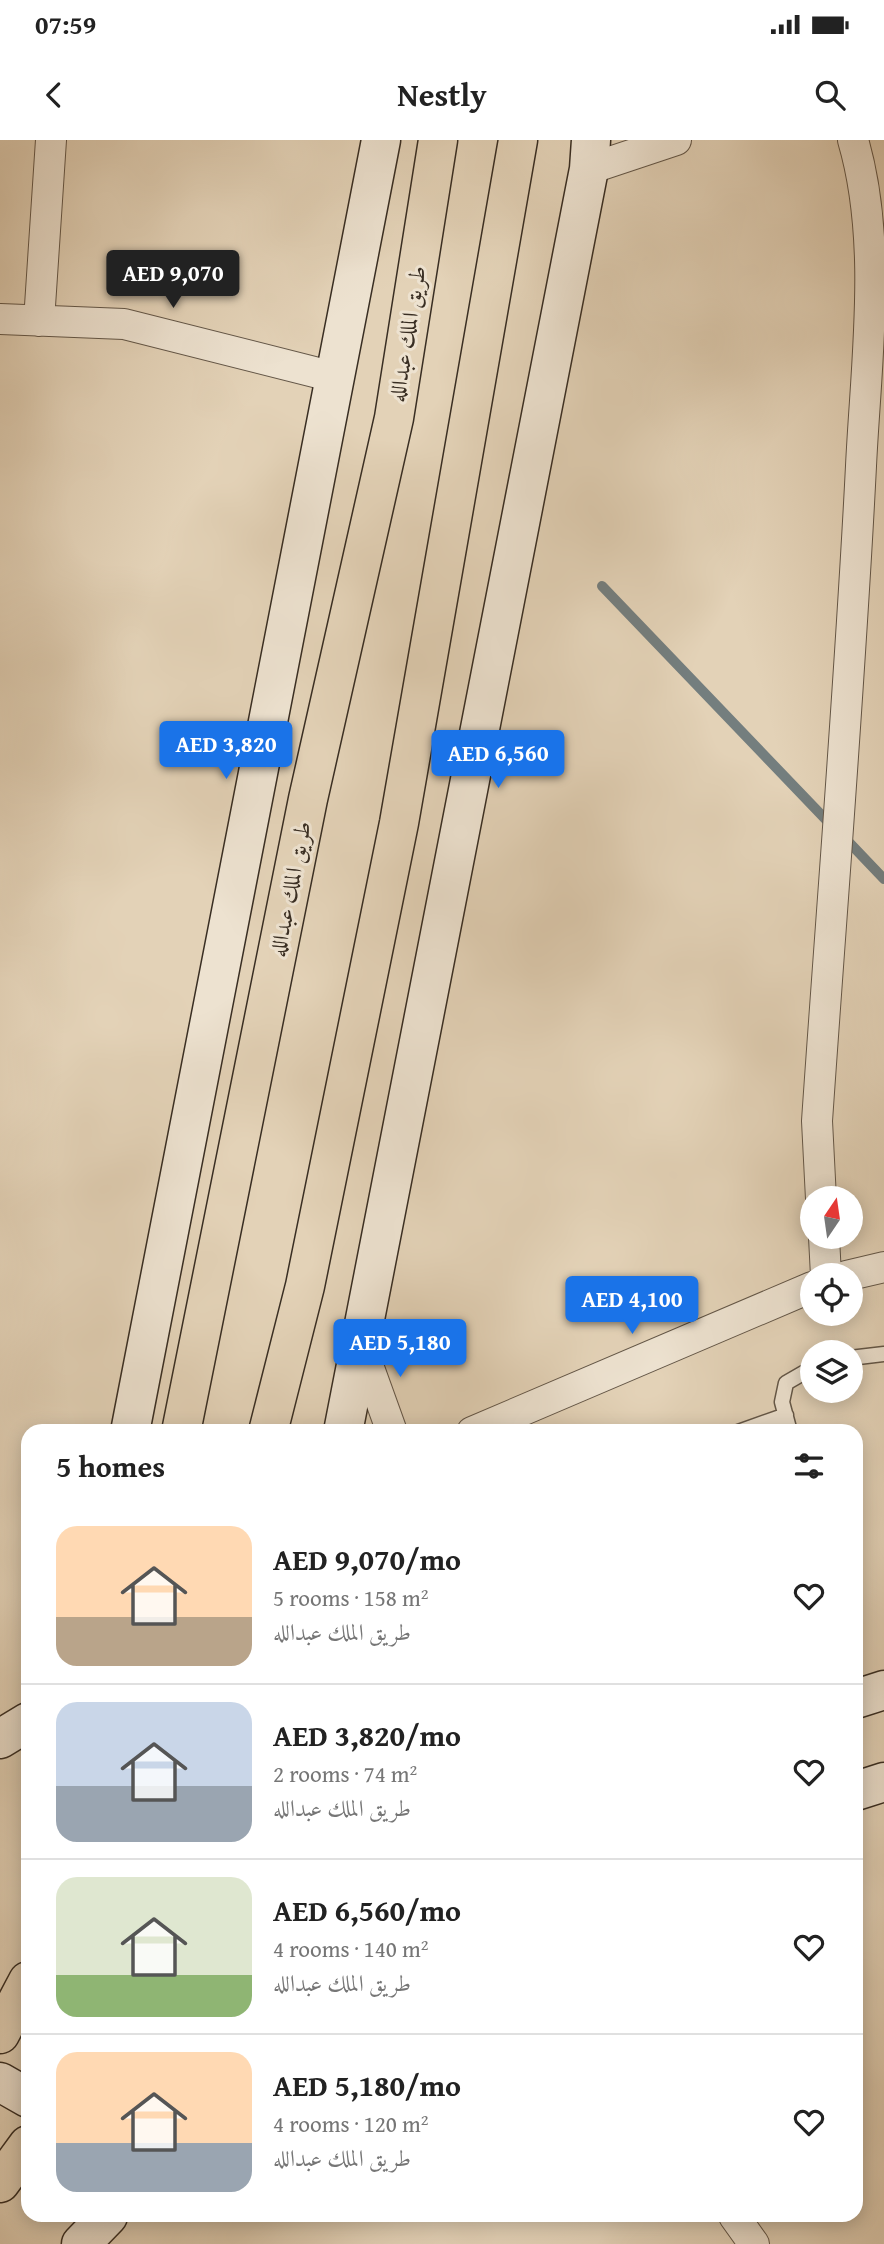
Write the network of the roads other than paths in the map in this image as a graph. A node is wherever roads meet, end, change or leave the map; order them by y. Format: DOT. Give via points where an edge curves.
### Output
graph roads {
  1 [pos="51,140"];
  2 [pos="382,140"];
  3 [pos="438,140"];
  4 [pos="518,140"];
  5 [pos="676,140"];
  6 [pos="853,140"];
  7 [pos="590,155"];
  8 [pos="0,319"];
  9 [pos="39,321"];
  10 [pos="334,377"];
  11 [pos="820,1186"];
  12 [pos="884,1267"];
  13 [pos="863,1272"];
  14 [pos="800,1292"];
  15 [pos="360,1343"];
  16 [pos="884,1354"];
  17 [pos="863,1356"];
  18 [pos="800,1375"];
  19 [pos="786,1415"];
  20 [pos="132,1424"];
  21 [pos="183,1424"];
  22 [pos="270,1424"];
  23 [pos="345,1424"];
  24 [pos="390,1424"];
  25 [pos="491,1424"];
  26 [pos="761,1424"];
  27 [pos="788,1424"];
  28 [pos="884,1690"];
  29 [pos="863,1697"];
  30 [pos="21,1727"];
  31 [pos="0,1739"];
  32 [pos="884,1782"];
  33 [pos="863,1789"];
  34 [pos="21,1994"];
  35 [pos="0,2034"];
  36 [pos="0,2082"];
  37 [pos="21,2094"];
  38 [pos="21,2154"];
  39 [pos="0,2183"];
  40 [pos="102,2222"];
  41 [pos="738,2222"];
  42 [pos="81,2244"];
  43 [pos="754,2244"];
  1 -- 9 [label="street"];
  2 -- 10 [label="main road"];
  3 -- 21 [label="main road, طريق الملك عبدالله" via="394,418 309,799"];
  4 -- 22 [label="main road" via="399,822 305,1286"];
  5 -- 7 [label="street"];
  6 -- 11 [label="street" via="863,172 871,260 854,604 817,1121"];
  7 -- 15 [label="main road"];
  8 -- 9 [label="street"];
  9 -- 10 [label="street" via="124,324"];
  10 -- 20 [label="main road"];
  12 -- 13 [label="street"];
  14 -- 25 [label="street"];
  15 -- 23 [label="main road"];
  15 -- 24 [label="street"];
  16 -- 17 [label="lane"];
  18 -- 19 [label="lane" via="786,1383 782,1402"];
  19 -- 26 [label="lane"];
  19 -- 27 [label="lane"];
  28 -- 29 [label="main road"];
  30 -- 31 [label="main road"];
  32 -- 33 [label="main road"];
  34 -- 35 [label="main road"];
  36 -- 37 [label="main road"];
  38 -- 39 [label="main road"];
  40 -- 42 [label="main road"];
  41 -- 43 [label="street"];
}
